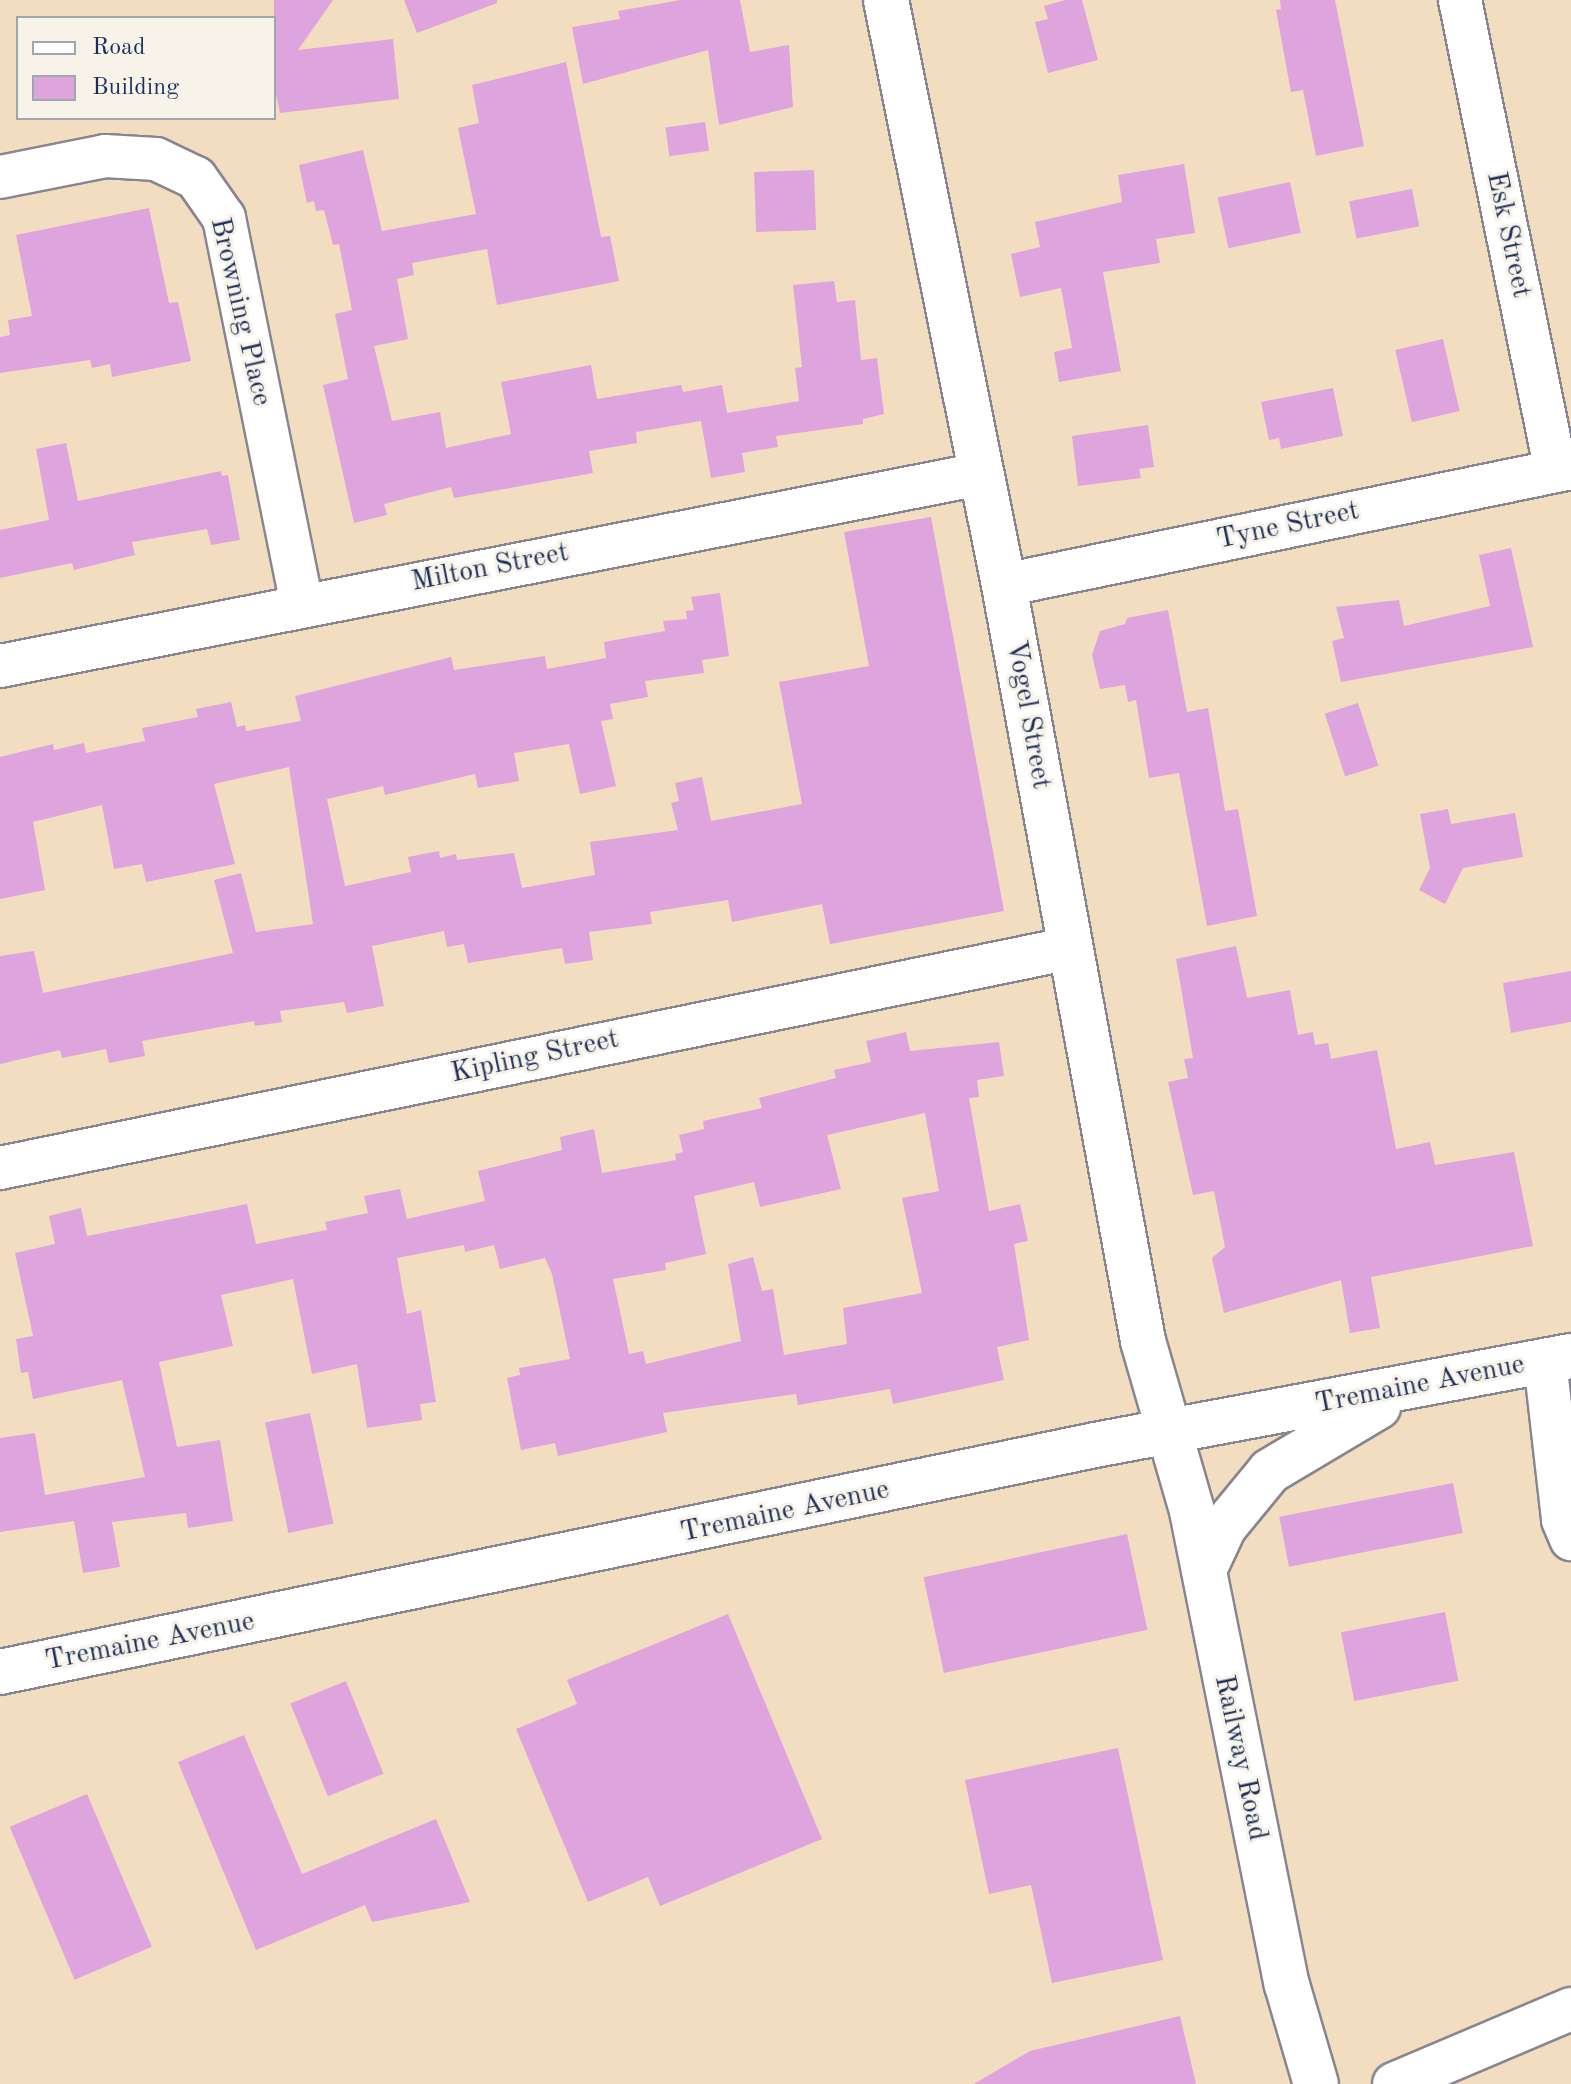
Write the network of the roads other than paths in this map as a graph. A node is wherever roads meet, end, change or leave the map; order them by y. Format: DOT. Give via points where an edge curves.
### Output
graph roads {
  1 [pos="886,0"];
  2 [pos="1460,0"];
  3 [pos="0,177"];
  4 [pos="1564,469"];
  5 [pos="980,474"];
  6 [pos="1004,585"];
  7 [pos="302,604"];
  8 [pos="0,666"];
  9 [pos="1071,948"];
  10 [pos="0,1168"];
  11 [pos="1558,1358"];
  12 [pos="1415,1387"];
  13 [pos="1168,1431"];
  14 [pos="1571,1539"];
  15 [pos="1204,1570"];
  16 [pos="0,1672"];
  17 [pos="1571,2009"];
  18 [pos="1316,2084"];
  19 [pos="1394,2084"];
  1 -- 5 [label="main road, Vogel Street"];
  2 -- 4 [label="street, Esk Street"];
  3 -- 7 [label="street, Browning Place" via="105,156 156,159 196,178 224,218"];
  4 -- 6 [label="street, Tyne Street"];
  5 -- 6 [label="main road, Vogel Street"];
  5 -- 7 [label="street, Milton Street"];
  6 -- 9 [label="main road, Vogel Street"];
  7 -- 8 [label="street, Milton Street"];
  9 -- 10 [label="street, Kipling Street"];
  9 -- 13 [label="main road, Vogel Street" via="1143,1341"];
  11 -- 12 [label="main road, Tremaine Avenue"];
  11 -- 14 [label="street" via="1563,1520"];
  12 -- 13 [label="main road, Tremaine Avenue"];
  12 -- 15 [label="main road" via="1270,1471 1224,1527"];
  13 -- 15 [label="main road, Railway Road"];
  13 -- 16 [label="main road, Tremaine Avenue"];
  15 -- 18 [label="main road, Railway Road" via="1287,1985"];
  17 -- 19 [label="street"];
}
